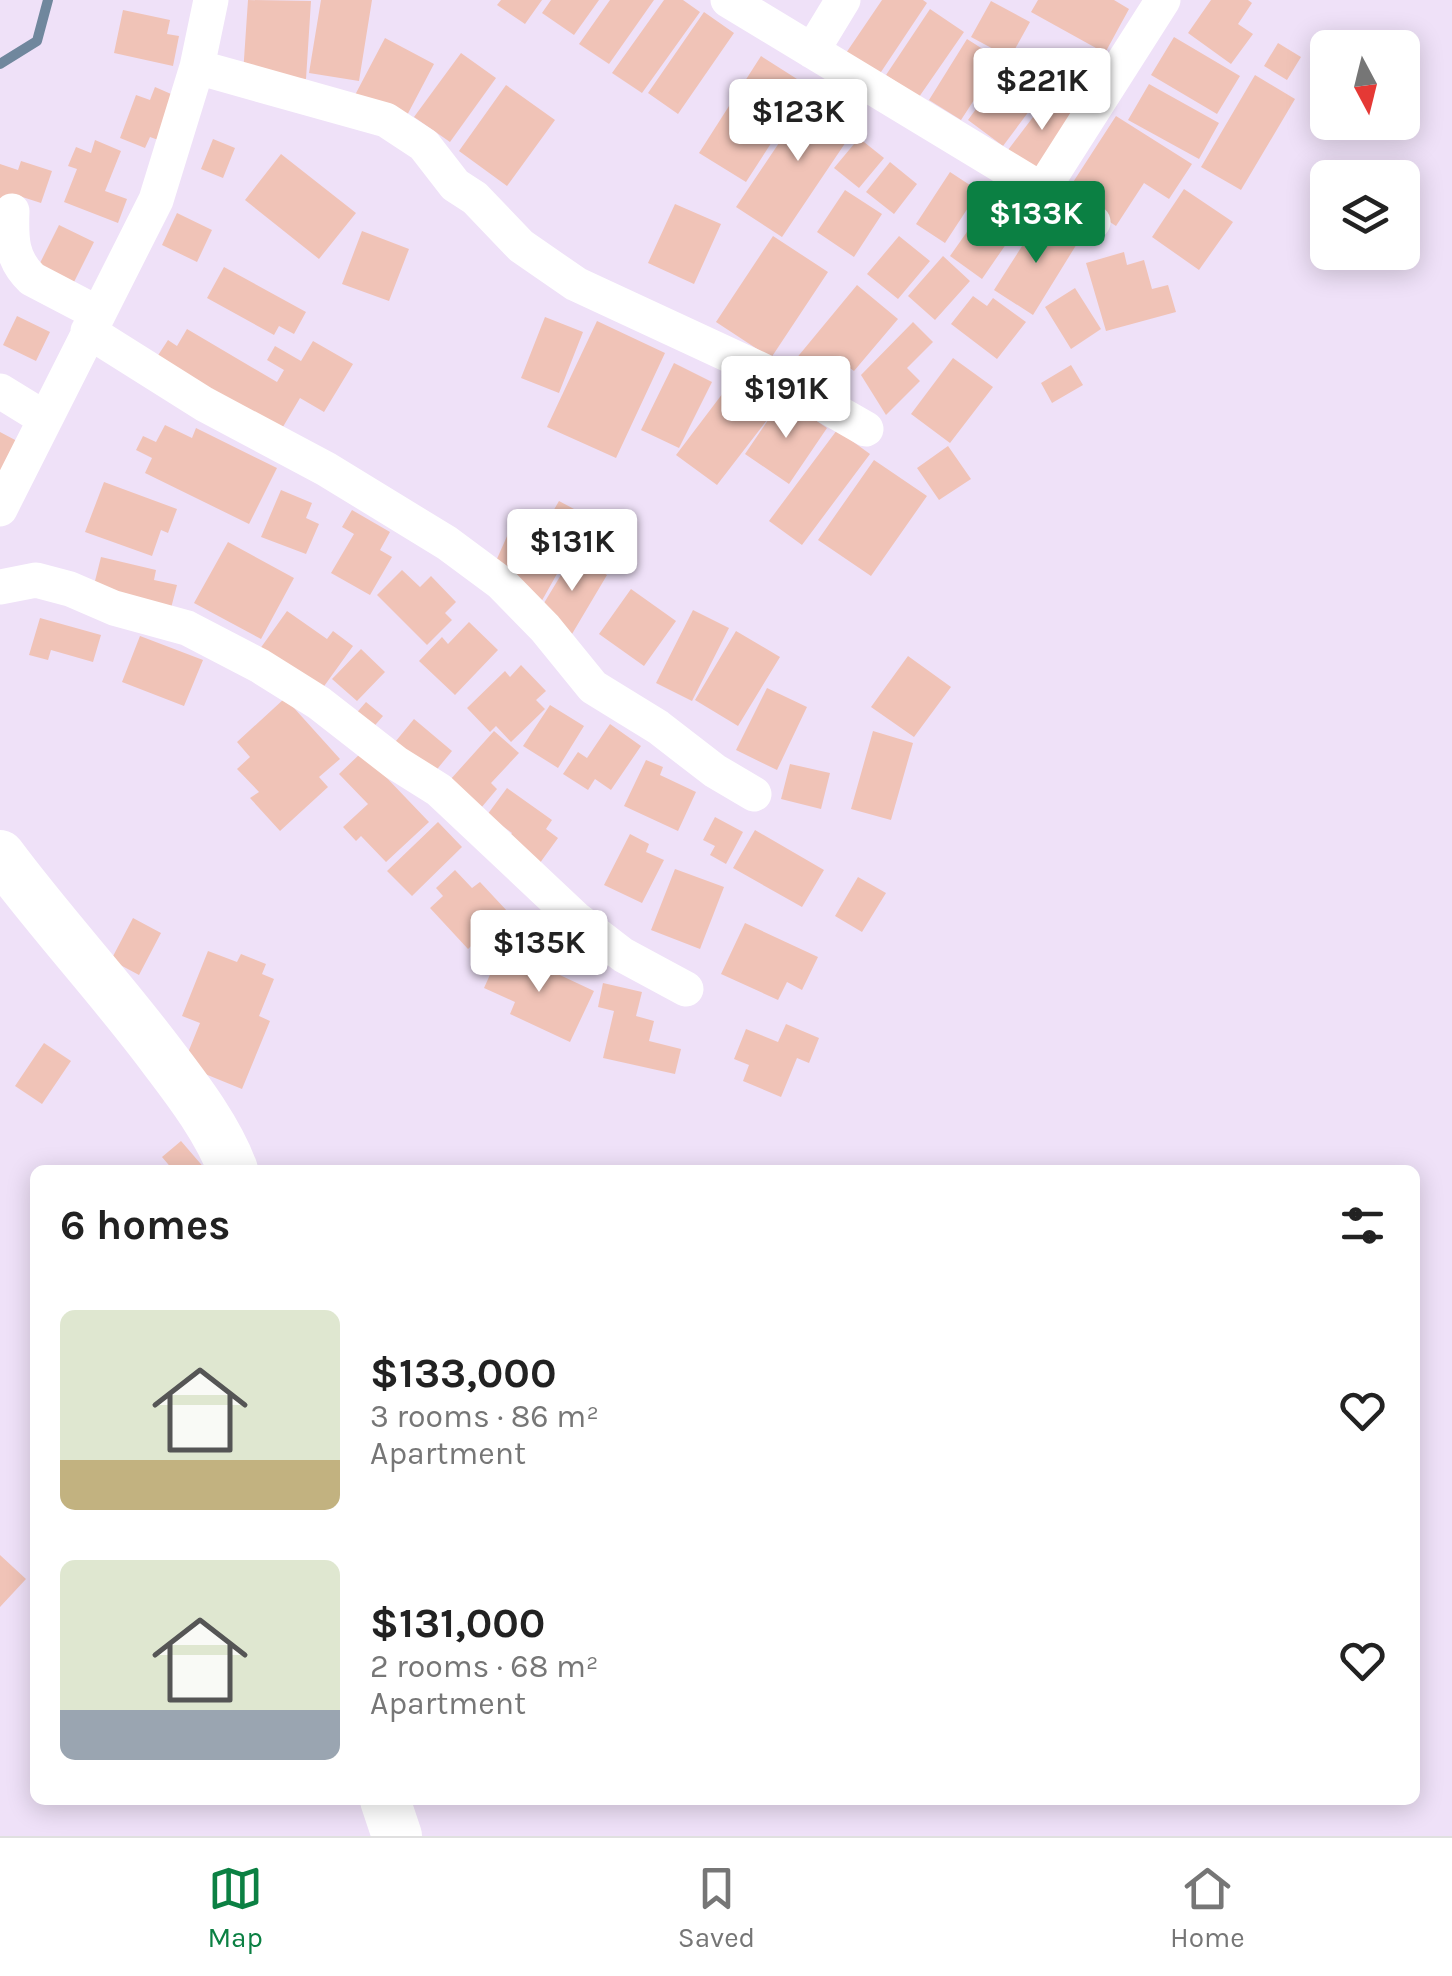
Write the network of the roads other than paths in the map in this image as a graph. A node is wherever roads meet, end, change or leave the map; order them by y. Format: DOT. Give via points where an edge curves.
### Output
graph roads {
  1 [pos="212,0"];
  2 [pos="728,0"];
  3 [pos="843,0"];
  4 [pos="1164,0"];
  5 [pos="812,51"];
  6 [pos="197,67"];
  7 [pos="1042,190"];
  8 [pos="12,211"];
  9 [pos="1093,222"];
  10 [pos="92,322"];
  11 [pos="0,391"];
  12 [pos="44,418"];
  13 [pos="866,429"];
  14 [pos="0,510"];
  15 [pos="0,586"];
  16 [pos="754,794"];
  17 [pos="0,855"];
  18 [pos="686,989"];
  19 [pos="231,1165"];
  20 [pos="387,1805"];
  21 [pos="397,1836"];
  1 -- 6 [label="street"];
  2 -- 5 [label="street"];
  3 -- 5 [label="street"];
  4 -- 7 [label="street"];
  5 -- 7 [label="street"];
  6 -- 10 [label="street" via="156,200"];
  6 -- 13 [label="street" via="386,120 424,145 455,185 521,246 576,284 772,375"];
  7 -- 9 [label="street"];
  8 -- 10 [label="street" via="12,250 23,271"];
  10 -- 12 [label="street"];
  10 -- 16 [label="street" via="204,404 447,543 546,628 593,686"];
  11 -- 12 [label="street"];
  12 -- 14 [label="street"];
  15 -- 18 [label="street" via="36,580 70,589 187,628 260,666 439,790 611,946"];
  17 -- 19 [label="street" via="180,1080"];
  20 -- 21 [label="street"];
}
